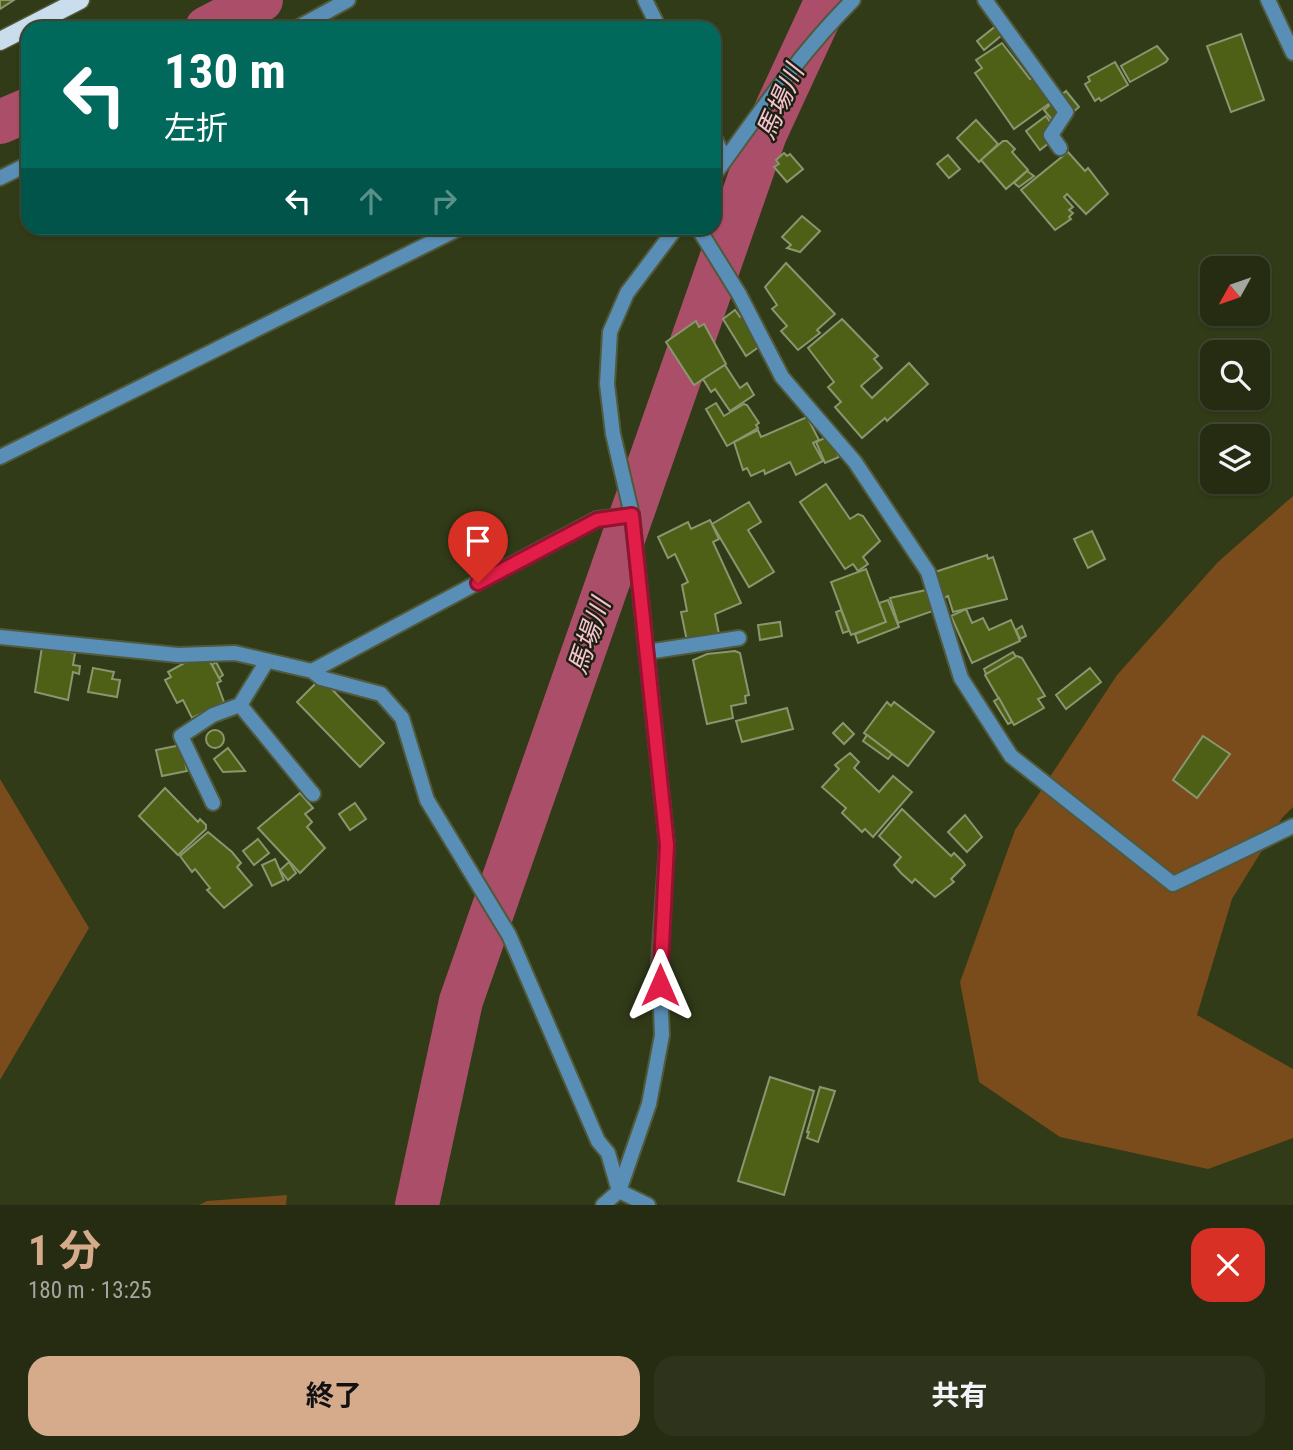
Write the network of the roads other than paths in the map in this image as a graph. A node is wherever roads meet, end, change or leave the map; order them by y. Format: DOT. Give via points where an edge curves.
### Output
graph roads {
  1 [pos="80,0"];
  2 [pos="348,0"];
  3 [pos="645,0"];
  4 [pos="853,0"];
  5 [pos="985,0"];
  6 [pos="1268,0"];
  7 [pos="39,21"];
  8 [pos="310,21"];
  9 [pos="656,21"];
  10 [pos="21,30"];
  11 [pos="0,41"];
  12 [pos="1293,53"];
  13 [pos="1060,148"];
  14 [pos="721,151"];
  15 [pos="725,160"];
  16 [pos="721,165"];
  17 [pos="21,168"];
  18 [pos="0,178"];
  19 [pos="446,235"];
  20 [pos="671,235"];
  21 [pos="702,235"];
  22 [pos="0,457"];
  23 [pos="632,515"];
  24 [pos="0,637"];
  25 [pos="738,638"];
  26 [pos="647,652"];
  27 [pos="267,661"];
  28 [pos="312,671"];
  29 [pos="240,705"];
  30 [pos="313,794"];
  31 [pos="213,803"];
  32 [pos="1293,826"];
  33 [pos="619,1191"];
  34 [pos="603,1205"];
  35 [pos="648,1205"];
  1 -- 7 [label="main road"];
  2 -- 8 [label="street"];
  3 -- 9 [label="street"];
  4 -- 15 [label="street" via="828,24"];
  5 -- 13 [label="street" via="1066,112 1051,135"];
  6 -- 12 [label="street"];
  10 -- 11 [label="main road"];
  14 -- 15 [label="street"];
  15 -- 16 [label="street"];
  17 -- 18 [label="street"];
  19 -- 22 [label="street"];
  20 -- 23 [label="street" via="627,293 610,332 607,384"];
  21 -- 32 [label="street" via="782,377 855,462 928,572 961,678 1011,756 1173,884"];
  23 -- 26 [label="street"];
  23 -- 28 [label="street" via="597,520"];
  24 -- 27 [label="street" via="178,655 235,653"];
  25 -- 26 [label="street"];
  26 -- 33 [label="street" via="667,845 659,961 662,1035 649,1104"];
  27 -- 28 [label="street"];
  27 -- 29 [label="street"];
  28 -- 33 [label="street" via="321,678 382,694 402,718 427,800 509,935 598,1141 608,1153"];
  29 -- 30 [label="street"];
  29 -- 31 [label="street" via="213,715 181,736"];
  33 -- 34 [label="street"];
  33 -- 35 [label="street"];
}
